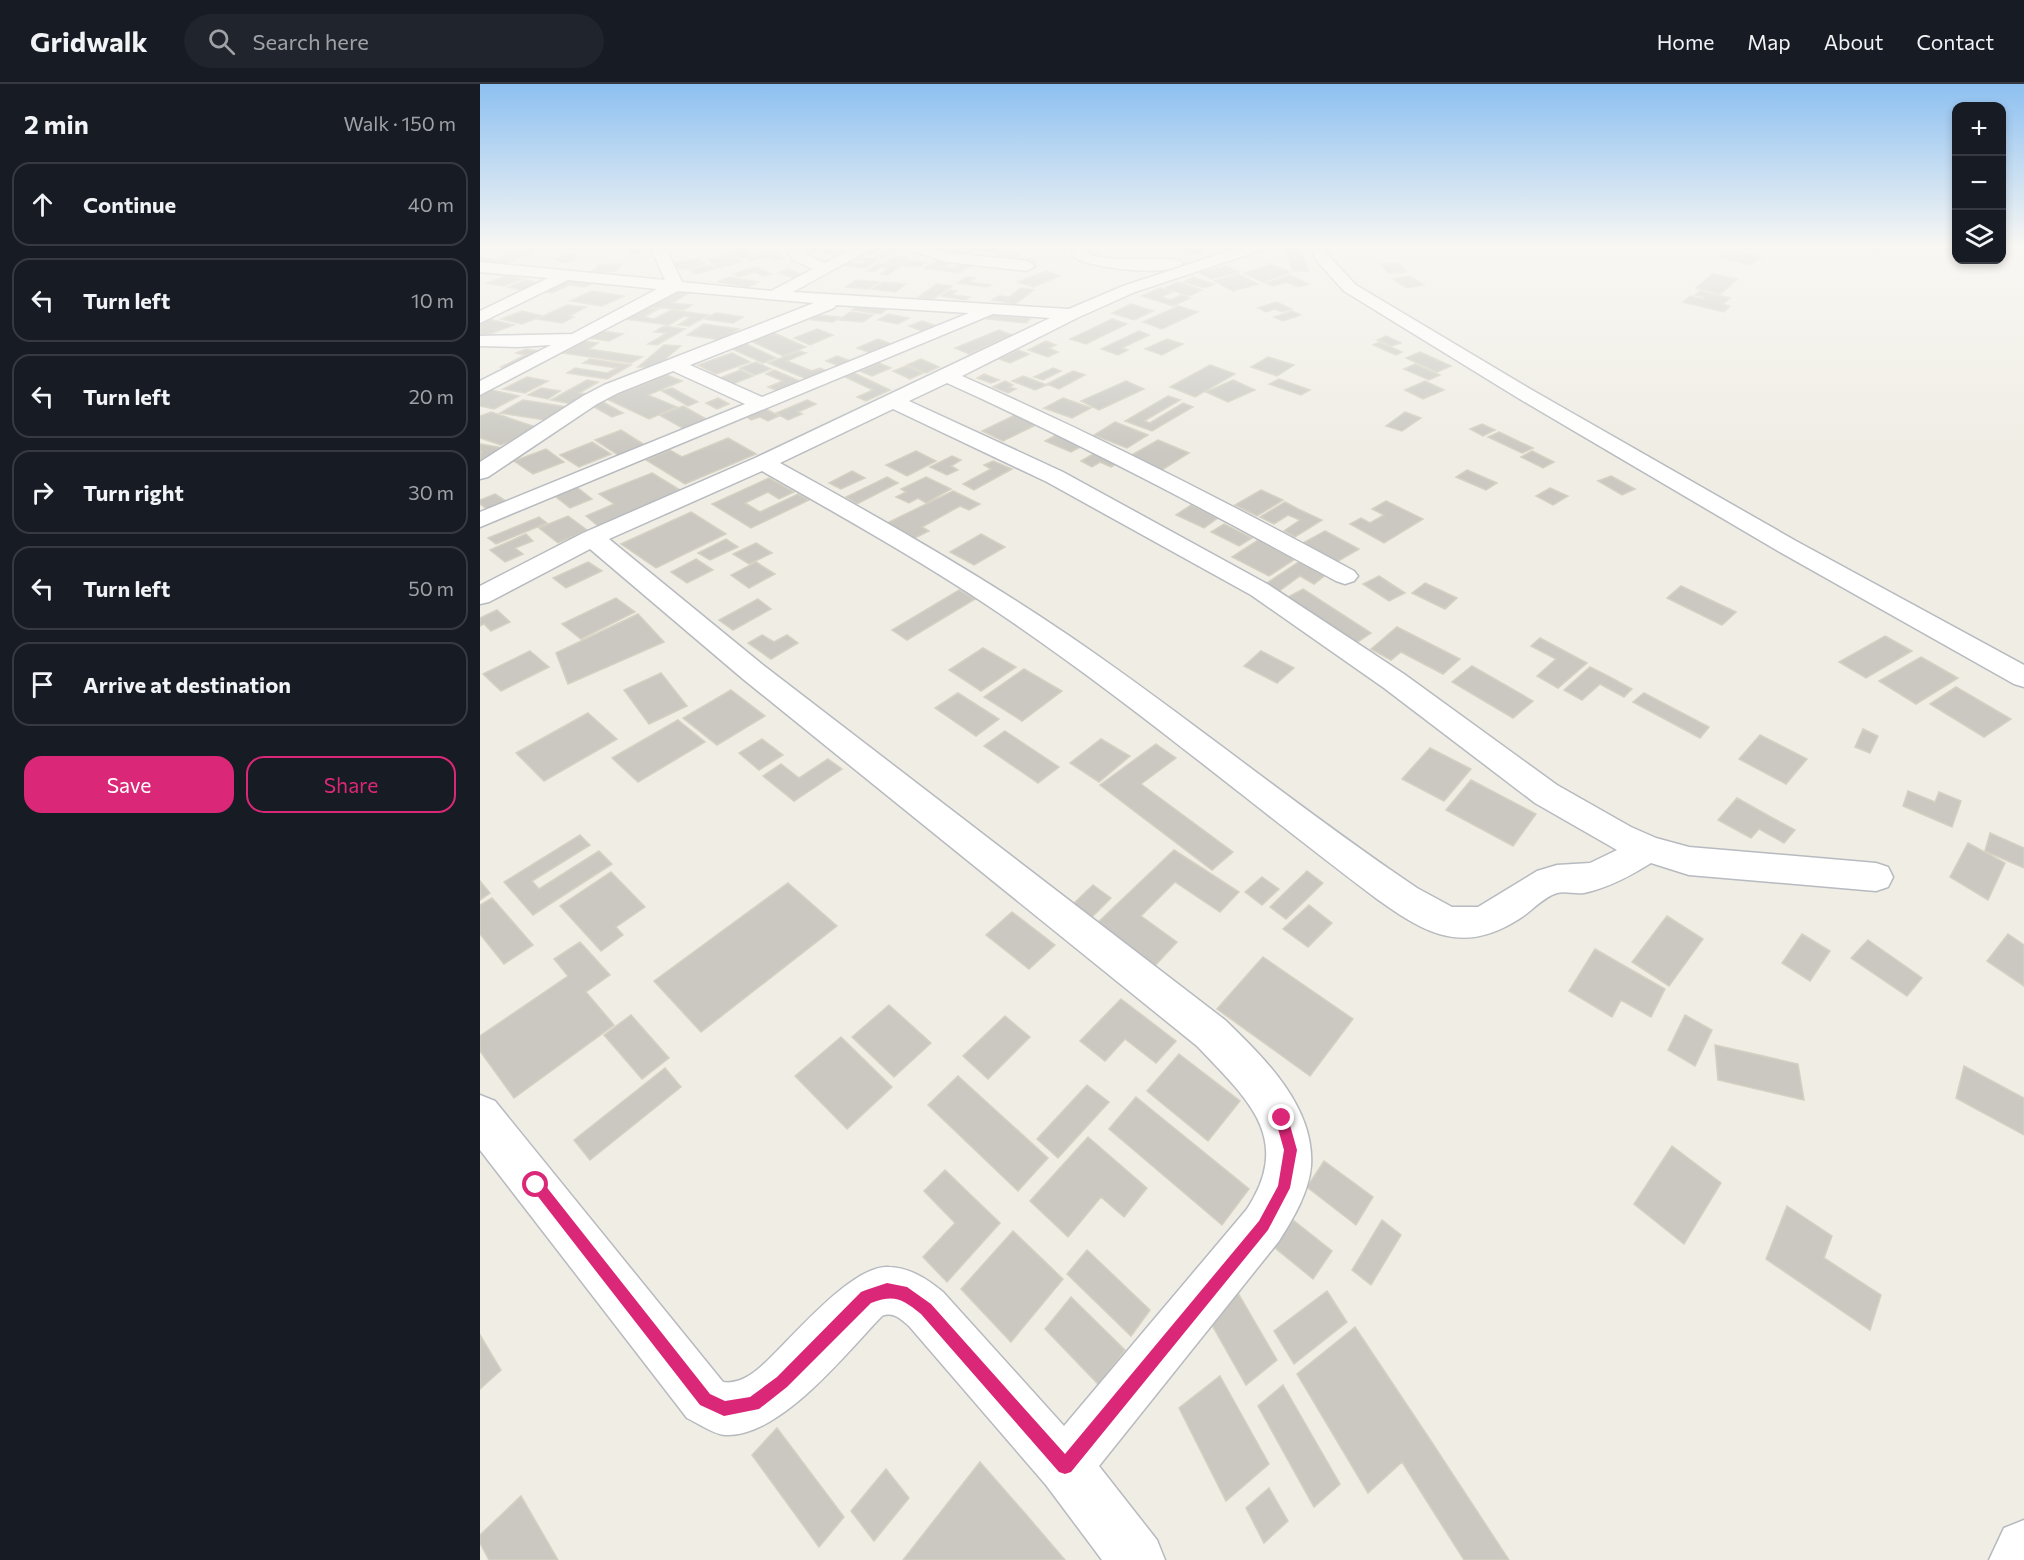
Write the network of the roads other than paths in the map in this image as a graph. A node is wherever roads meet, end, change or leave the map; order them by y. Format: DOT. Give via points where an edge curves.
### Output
graph roads {
  1 [pos="623,315"];
  2 [pos="800,315"];
  3 [pos="980,315"];
  4 [pos="1069,315"];
  5 [pos="1394,315"];
  6 [pos="584,336"];
  7 [pos="480,341"];
  8 [pos="674,364"];
  9 [pos="947,376"];
  10 [pos="480,389"];
  11 [pos="894,402"];
  12 [pos="762,404"];
  13 [pos="763,464"];
  14 [pos="480,472"];
  15 [pos="480,520"];
  16 [pos="592,538"];
  17 [pos="1345,576"];
  18 [pos="480,596"];
  19 [pos="2024,678"];
  20 [pos="1648,849"];
  21 [pos="1876,877"];
  22 [pos="480,1116"];
  23 [pos="1065,1466"];
  24 [pos="2024,1548"];
  25 [pos="1137,1560"];
  26 [pos="2018,1560"];
  1 -- 6 [label="street"];
  2 -- 8 [label="street"];
  3 -- 12 [label="street"];
  4 -- 9 [label="street"];
  5 -- 19 [label="street" via="1787,546"];
  6 -- 7 [label="street"];
  6 -- 10 [label="street"];
  8 -- 12 [label="street"];
  8 -- 14 [label="street" via="590,400"];
  9 -- 11 [label="street"];
  9 -- 17 [label="street" via="1183,488"];
  11 -- 13 [label="street"];
  11 -- 20 [label="street" via="1055,477 1260,590 1394,681 1546,794"];
  12 -- 15 [label="street"];
  13 -- 16 [label="street"];
  13 -- 20 [label="street" via="965,579 1058,641 1364,870 1438,917 1461,924 1483,922 1551,880 1583,879 1612,869"];
  16 -- 18 [label="street"];
  16 -- 23 [label="street" via="753,672 1211,1033 1252,1074 1282,1118 1291,1150 1284,1188 1263,1225"];
  20 -- 21 [label="street" via="1689,861"];
  22 -- 23 [label="street" via="705,1400 724,1409 754,1404 782,1382 866,1298 887,1290 907,1294 926,1309"];
  23 -- 25 [label="street"];
  24 -- 26 [label="street"];
}
